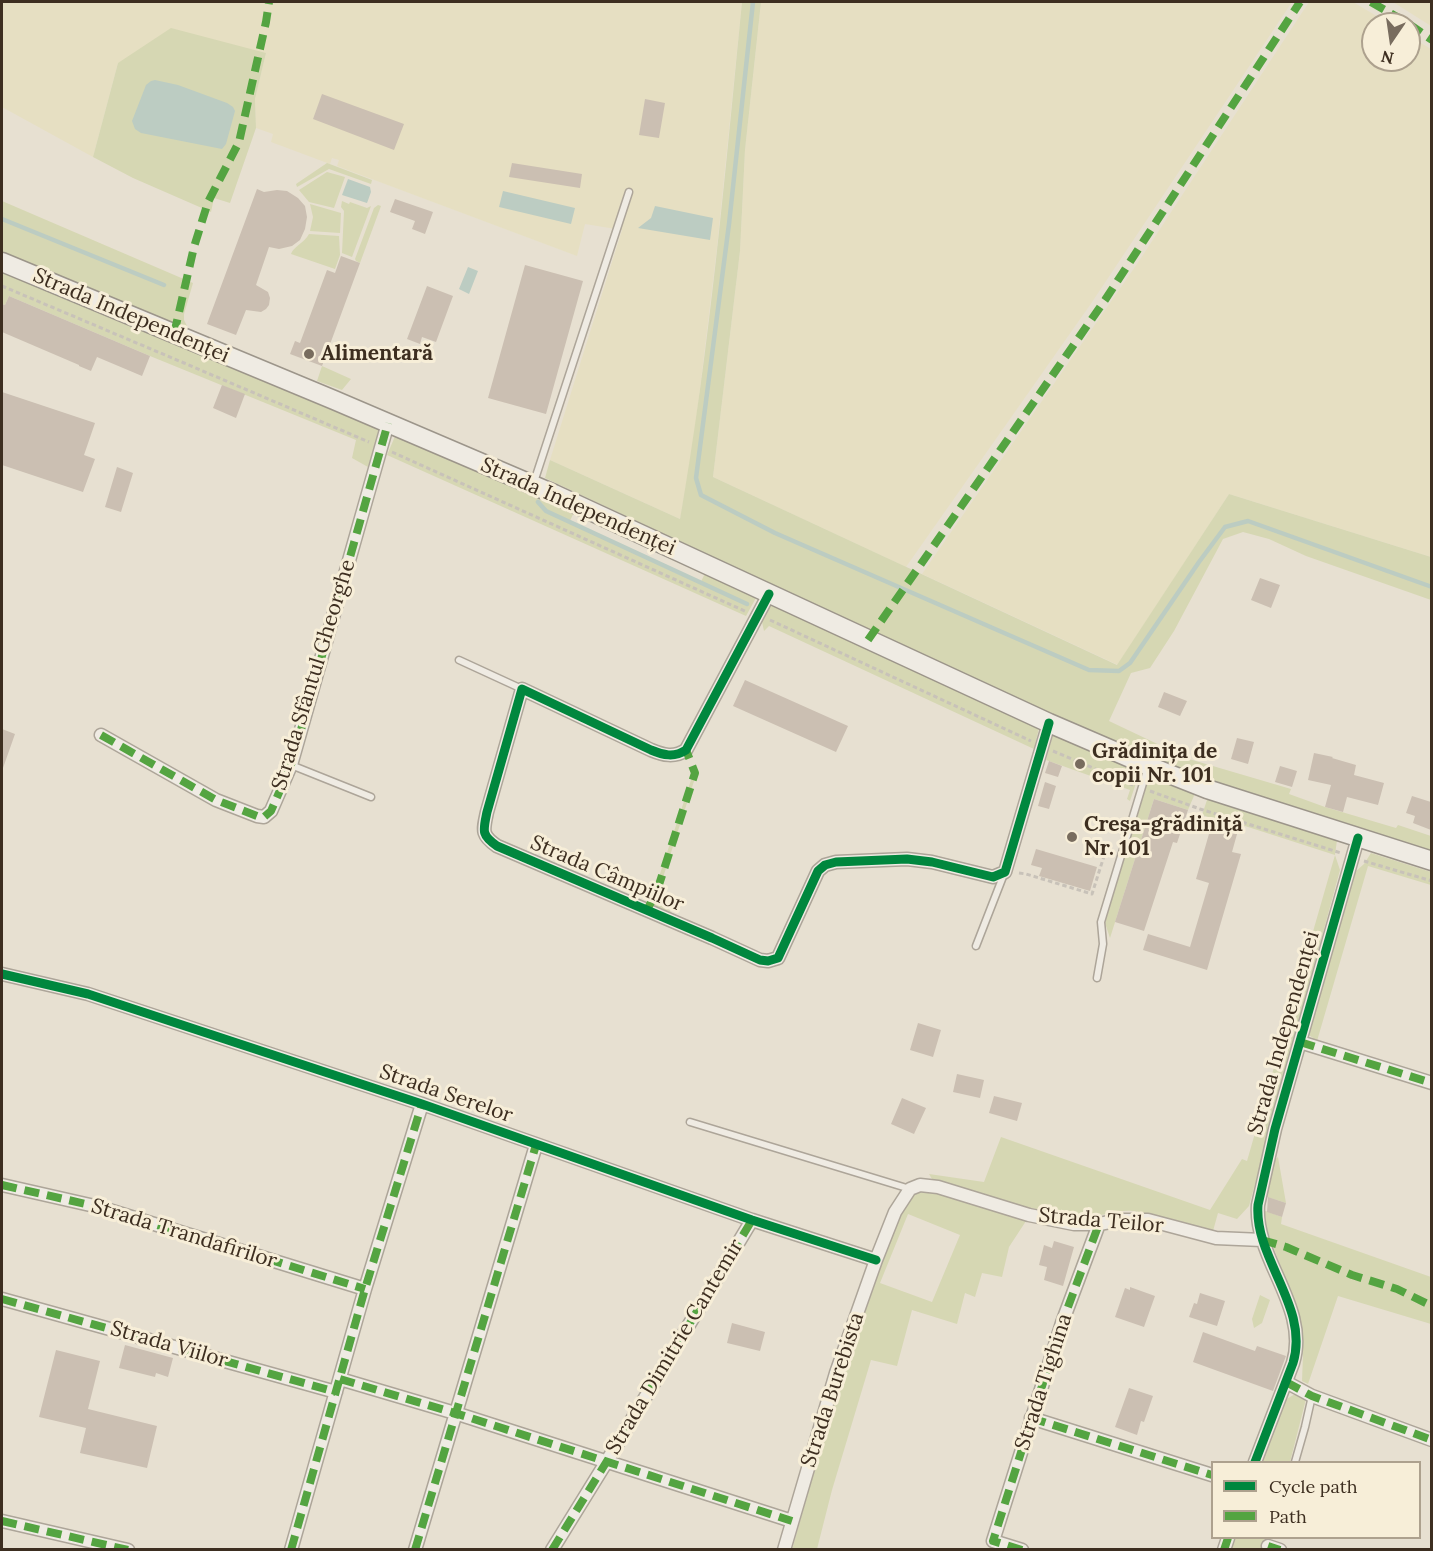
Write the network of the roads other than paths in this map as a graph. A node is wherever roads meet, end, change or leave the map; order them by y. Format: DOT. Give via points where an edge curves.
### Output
graph roads {
  1 [pos="629,192"];
  2 [pos="2,262"];
  3 [pos="388,423"];
  4 [pos="533,485"];
  5 [pos="769,594"];
  6 [pos="459,660"];
  7 [pos="522,689"];
  8 [pos="1049,723"];
  9 [pos="101,735"];
  10 [pos="291,765"];
  11 [pos="1149,766"];
  12 [pos="371,797"];
  13 [pos="1358,838"];
  14 [pos="1431,861"];
  15 [pos="1005,872"];
  16 [pos="976,946"];
  17 [pos="2,974"];
  18 [pos="1097,978"];
  19 [pos="1299,1042"];
  20 [pos="1431,1083"];
  21 [pos="422,1104"];
  22 [pos="690,1122"];
  23 [pos="536,1145"];
  24 [pos="2,1185"];
  25 [pos="910,1189"];
  26 [pos="752,1220"];
  27 [pos="1099,1224"];
  28 [pos="1262,1240"];
  29 [pos="876,1260"];
  30 [pos="365,1289"];
  31 [pos="2,1299"];
  32 [pos="340,1379"];
  33 [pos="1286,1382"];
  34 [pos="336,1392"];
  35 [pos="1312,1396"];
  36 [pos="455,1413"];
  37 [pos="1031,1418"];
  38 [pos="1431,1440"];
  39 [pos="607,1461"];
  40 [pos="1256,1461"];
  41 [pos="1295,1461"];
  42 [pos="1211,1475"];
  43 [pos="2,1521"];
  44 [pos="792,1521"];
  45 [pos="129,1550"];
  46 [pos="291,1550"];
  47 [pos="415,1550"];
  48 [pos="552,1550"];
  49 [pos="784,1550"];
  50 [pos="1022,1550"];
  1 -- 4 [label="lane"];
  2 -- 3 [label="main road, Strada Independenței"];
  3 -- 4 [label="main road, Strada Independenței"];
  3 -- 10 [label="street, Strada Sfântul Gheorghe"];
  4 -- 5 [label="main road, Strada Independenței"];
  5 -- 7 [label="street" via="686,750 679,754 662,755"];
  5 -- 8 [label="main road, Strada Independenței"];
  6 -- 7 [label="lane"];
  7 -- 15 [label="street, Strada Câmpiilor" via="487,812 483,830 486,838 760,960 778,958 818,872 825,865 907,859 993,877"];
  8 -- 11 [label="main road, Strada Independenței"];
  8 -- 15 [label="street"];
  9 -- 10 [label="street, Strada Sfântul Gheorghe" via="216,800 257,816 264,817 271,811"];
  10 -- 12 [label="lane"];
  11 -- 13 [label="main road, Strada Independenței"];
  11 -- 18 [label="lane" via="1101,922 1103,944"];
  13 -- 14 [label="main road, Strada Independenței"];
  13 -- 19 [label="street, Strada Independenței"];
  15 -- 16 [label="lane"];
  17 -- 21 [label="street, Strada Serelor" via="88,994"];
  19 -- 20 [label="street"];
  19 -- 28 [label="street, Strada Independenței" via="1258,1205"];
  21 -- 23 [label="street, Strada Serelor"];
  21 -- 30 [label="street"];
  22 -- 25 [label="lane"];
  23 -- 26 [label="street, Strada Serelor"];
  23 -- 36 [label="street"];
  24 -- 30 [label="street, Strada Trandafirilor" via="99,1207"];
  25 -- 27 [label="street, Strada Teilor" via="920,1185 938,1187 1029,1215 1074,1224"];
  25 -- 29 [label="street" via="895,1212"];
  26 -- 29 [label="street, Strada Serelor"];
  26 -- 39 [label="street, Strada Dimitrie Cantemir"];
  27 -- 28 [label="street, Strada Teilor" via="1148,1220 1216,1238"];
  27 -- 37 [label="street, Strada Tighina"];
  28 -- 33 [label="street" via="1290,1308 1297,1339"];
  29 -- 44 [label="street, Strada Burebista" via="836,1373"];
  30 -- 32 [label="street"];
  31 -- 34 [label="street, Strada Viilor"];
  32 -- 34 [label="street"];
  32 -- 36 [label="street, Strada Dimitrie Cantemir"];
  33 -- 35 [label="street"];
  33 -- 40 [label="street"];
  34 -- 46 [label="street"];
  35 -- 38 [label="street"];
  35 -- 41 [label="lane"];
  36 -- 39 [label="street, Strada Dimitrie Cantemir"];
  36 -- 47 [label="street"];
  37 -- 42 [label="street"];
  37 -- 50 [label="street, Strada Tighina" via="993,1541"];
  39 -- 44 [label="street"];
  39 -- 48 [label="street"];
  43 -- 45 [label="street"];
  44 -- 49 [label="street, Strada Burebista"];
}
